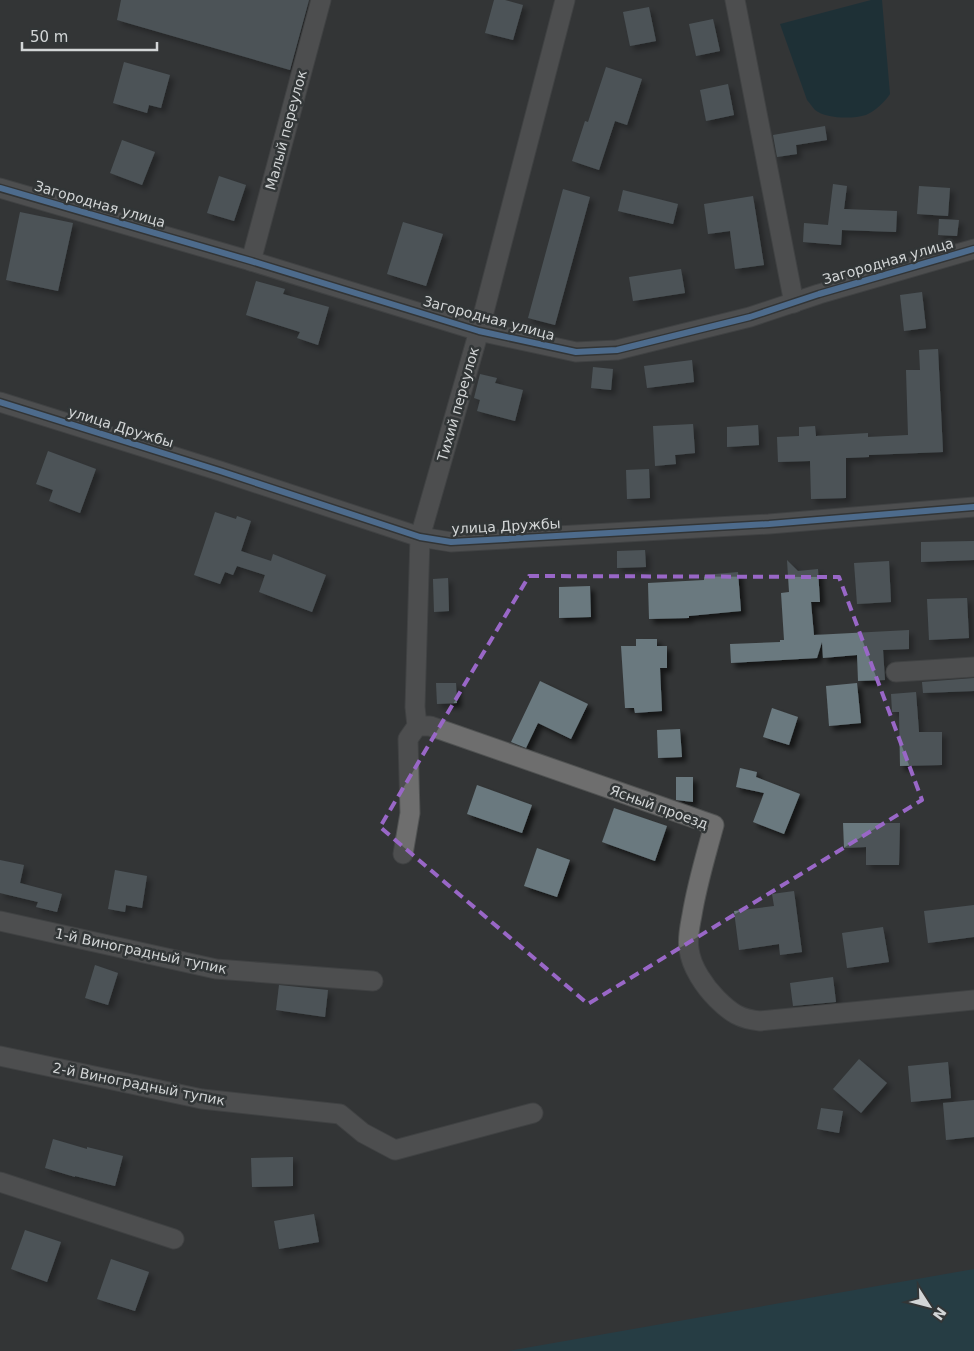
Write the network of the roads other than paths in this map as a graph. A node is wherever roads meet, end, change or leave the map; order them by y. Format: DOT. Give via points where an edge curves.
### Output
graph roads {
  1 [pos="321,0"];
  2 [pos="565,0"];
  3 [pos="735,0"];
  4 [pos="0,188"];
  5 [pos="974,249"];
  6 [pos="251,261"];
  7 [pos="794,303"];
  8 [pos="479,331"];
  9 [pos="0,402"];
  10 [pos="974,507"];
  11 [pos="420,537"];
  12 [pos="974,667"];
  13 [pos="896,672"];
  14 [pos="417,726"];
  15 [pos="403,854"];
  16 [pos="0,921"];
  17 [pos="373,981"];
  18 [pos="974,1000"];
  19 [pos="0,1056"];
  20 [pos="533,1113"];
  21 [pos="0,1182"];
  22 [pos="174,1239"];
  1 -- 6 [label="street, Малый переулок"];
  2 -- 8 [label="street, Тихий переулок"];
  3 -- 7 [label="street"];
  4 -- 6 [label="street, Загородная улица"];
  5 -- 7 [label="street, Загородная улица"];
  6 -- 8 [label="street, Загородная улица"];
  7 -- 8 [label="street, Загородная улица" via="617,350 576,352"];
  8 -- 11 [label="street, Тихий переулок"];
  9 -- 11 [label="street, улица Дружбы"];
  10 -- 11 [label="street, улица Дружбы" via="769,524 451,542"];
  11 -- 14 [label="street, Тихий переулок"];
  12 -- 13 [label="street"];
  14 -- 15 [label="street" via="408,739 410,813"];
  14 -- 18 [label="street, Ясный проезд" via="430,726 714,825 696,893 688,950 712,994 732,1013 760,1021"];
  16 -- 17 [label="street, 1-й Виноградный тупик" via="216,969"];
  19 -- 20 [label="street, 2-й Виноградный тупик" via="202,1099 340,1114 363,1133 395,1150"];
  21 -- 22 [label="street"];
}
